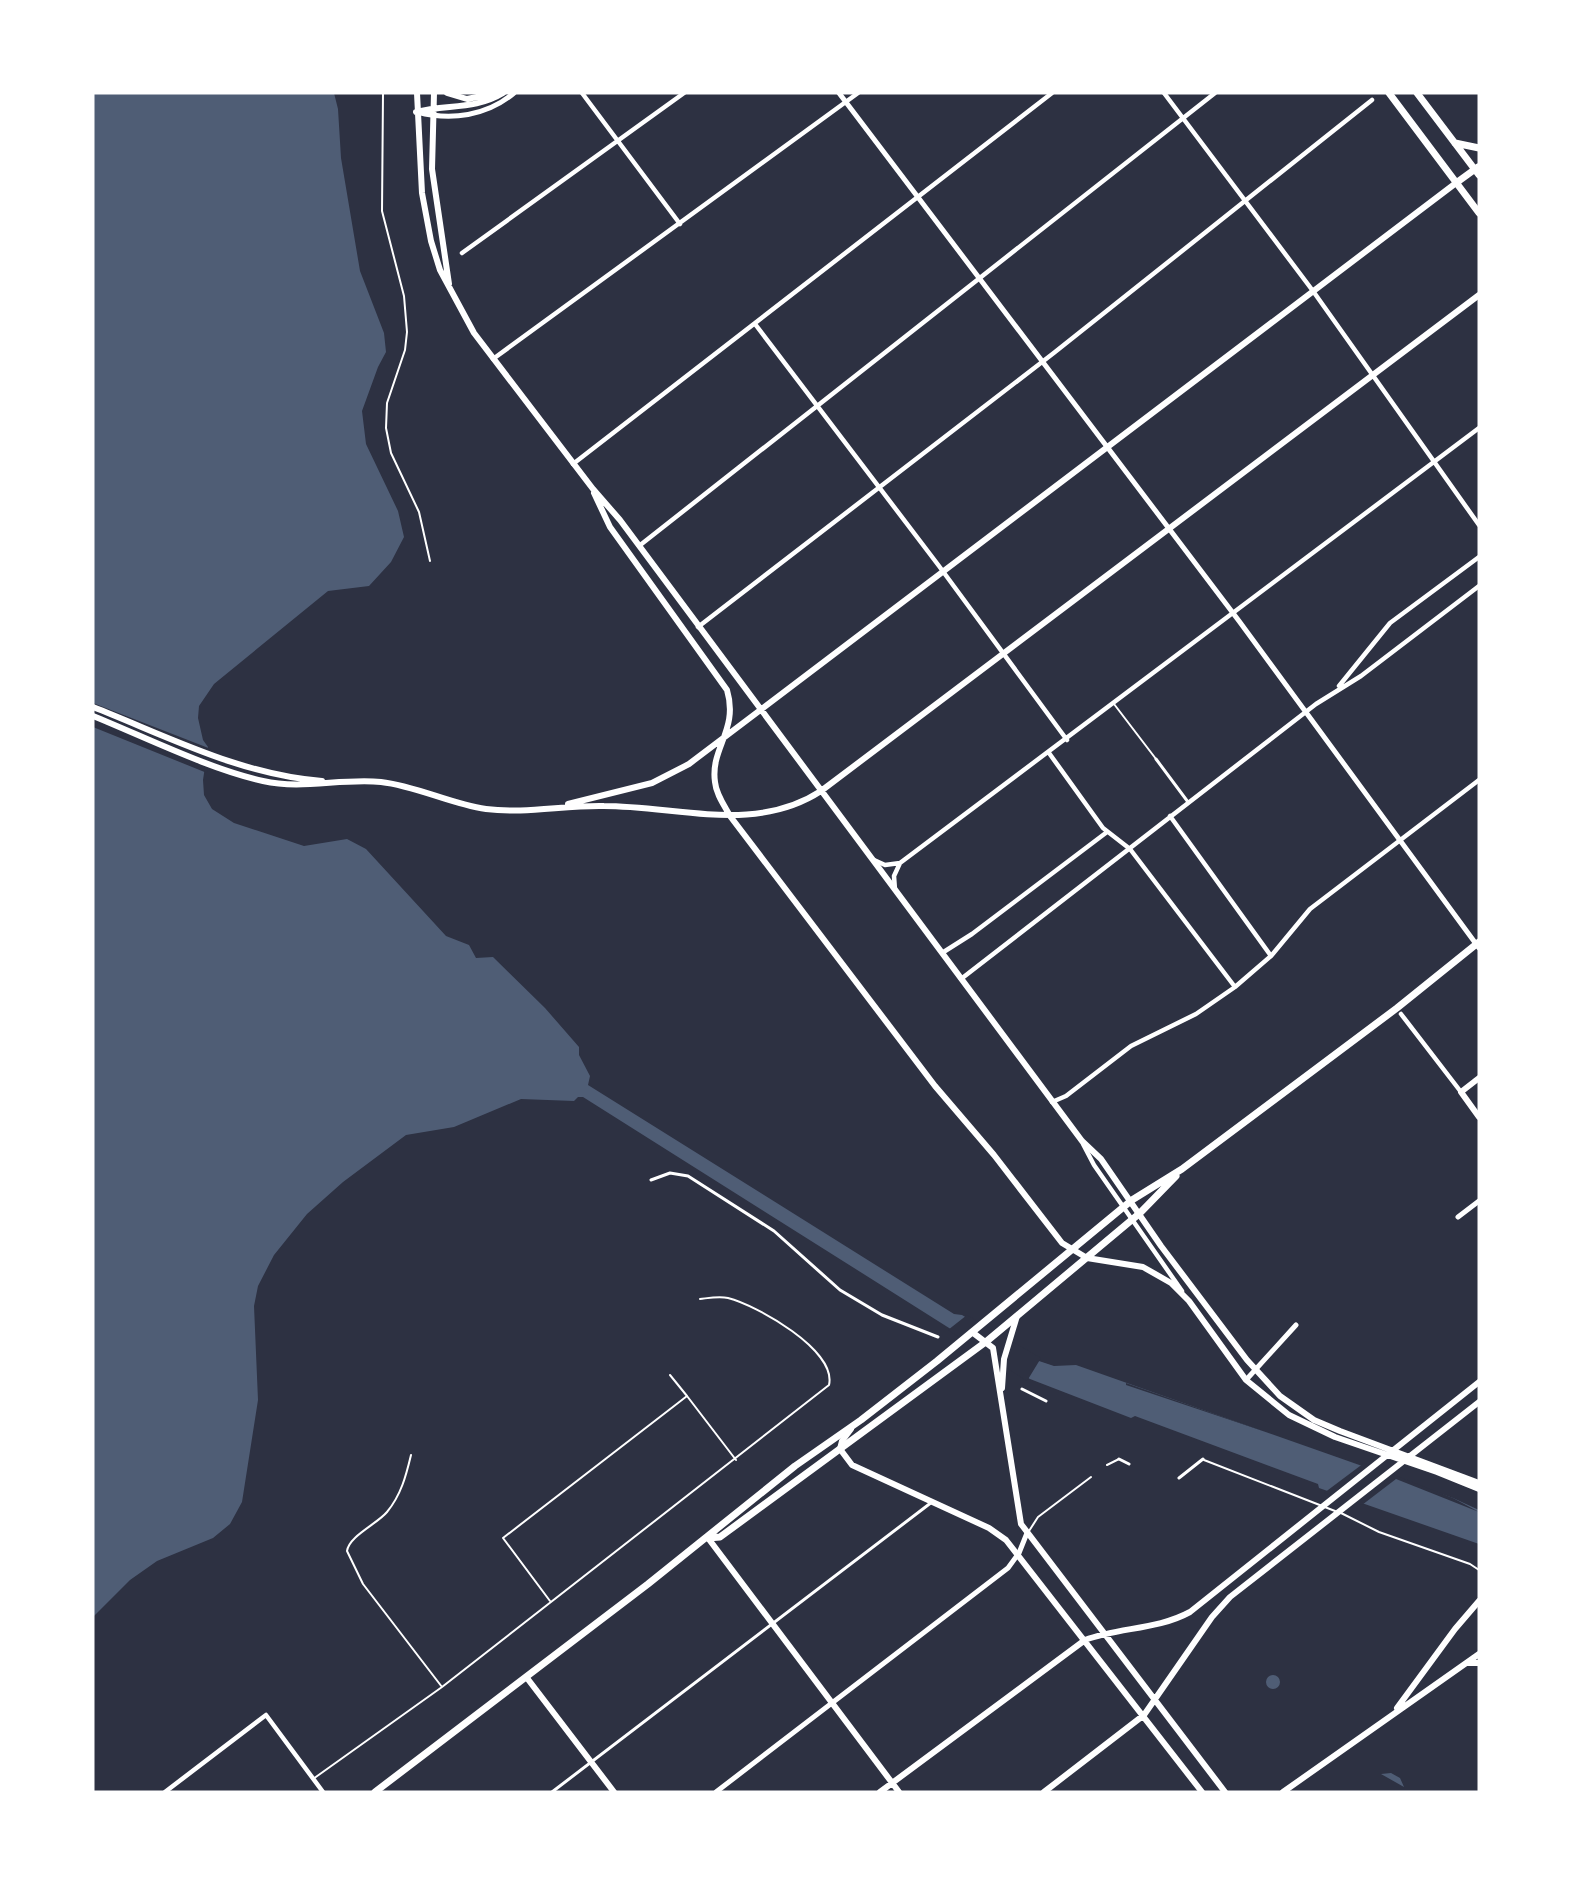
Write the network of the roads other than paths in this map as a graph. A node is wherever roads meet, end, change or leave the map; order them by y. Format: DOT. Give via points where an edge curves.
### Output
graph roads {
  1 [pos="383,93"];
  2 [pos="417,93"];
  3 [pos="434,93"];
  4 [pos="447,93"];
  5 [pos="497,93"];
  6 [pos="503,93"];
  7 [pos="514,93"];
  8 [pos="582,93"];
  9 [pos="684,93"];
  10 [pos="839,93"];
  11 [pos="858,93"];
  12 [pos="1052,93"];
  13 [pos="1164,93"];
  14 [pos="1215,93"];
  15 [pos="1389,93"];
  16 [pos="1418,93"];
  17 [pos="1372,100"];
  18 [pos="845,102"];
  19 [pos="433,108"];
  20 [pos="416,112"];
  21 [pos="432,116"];
  22 [pos="1184,117"];
  23 [pos="617,141"];
  24 [pos="1455,142"];
  25 [pos="1479,148"];
  26 [pos="1478,170"];
  27 [pos="1456,183"];
  28 [pos="918,198"];
  29 [pos="1246,198"];
  30 [pos="1479,213"];
  31 [pos="680,224"];
  32 [pos="462,253"];
  33 [pos="980,280"];
  34 [pos="449,285"];
  35 [pos="1313,291"];
  36 [pos="1479,295"];
  37 [pos="754,324"];
  38 [pos="493,359"];
  39 [pos="1042,361"];
  40 [pos="1372,375"];
  41 [pos="818,406"];
  42 [pos="1479,428"];
  43 [pos="1107,448"];
  44 [pos="1433,462"];
  45 [pos="573,464"];
  46 [pos="879,488"];
  47 [pos="593,489"];
  48 [pos="1479,525"];
  49 [pos="1170,530"];
  50 [pos="639,546"];
  51 [pos="1479,557"];
  52 [pos="430,561"];
  53 [pos="943,572"];
  54 [pos="1479,586"];
  55 [pos="1233,613"];
  56 [pos="698,627"];
  57 [pos="1004,655"];
  58 [pos="1336,689"];
  59 [pos="1114,703"];
  60 [pos="93,707"];
  61 [pos="760,711"];
  62 [pos="1305,713"];
  63 [pos="93,716"];
  64 [pos="726,736"];
  65 [pos="1067,740"];
  66 [pos="1049,753"];
  67 [pos="1156,759"];
  68 [pos="1479,780"];
  69 [pos="337,782"];
  70 [pos="821,791"];
  71 [pos="1188,802"];
  72 [pos="556,807"];
  73 [pos="730,816"];
  74 [pos="1170,816"];
  75 [pos="1107,832"];
  76 [pos="1399,839"];
  77 [pos="1130,849"];
  78 [pos="872,859"];
  79 [pos="900,863"];
  80 [pos="895,890"];
  81 [pos="1478,945"];
  82 [pos="942,953"];
  83 [pos="1271,956"];
  84 [pos="962,980"];
  85 [pos="1235,987"];
  86 [pos="1401,1014"];
  87 [pos="1479,1078"];
  88 [pos="1461,1092"];
  89 [pos="1052,1102"];
  90 [pos="1479,1117"];
  91 [pos="1082,1141"];
  92 [pos="1182,1169"];
  93 [pos="651,1180"];
  94 [pos="1132,1200"];
  95 [pos="1479,1201"];
  96 [pos="1125,1206"];
  97 [pos="1140,1213"];
  98 [pos="1458,1217"];
  99 [pos="1133,1219"];
  100 [pos="1072,1249"];
  101 [pos="1087,1258"];
  102 [pos="700,1299"];
  103 [pos="1189,1301"];
  104 [pos="1017,1316"];
  105 [pos="1296,1325"];
  106 [pos="972,1332"];
  107 [pos="938,1337"];
  108 [pos="987,1341"];
  109 [pos="1256,1371"];
  110 [pos="669,1375"];
  111 [pos="1246,1380"];
  112 [pos="1479,1382"];
  113 [pos="1022,1389"];
  114 [pos="687,1396"];
  115 [pos="1002,1398"];
  116 [pos="1046,1401"];
  117 [pos="1479,1402"];
  118 [pos="861,1420"];
  119 [pos="840,1449"];
  120 [pos="411,1455"];
  121 [pos="1203,1459"];
  122 [pos="736,1460"];
  123 [pos="1119,1460"];
  124 [pos="1129,1464"];
  125 [pos="1107,1466"];
  126 [pos="1091,1477"];
  127 [pos="1179,1478"];
  128 [pos="1479,1483"];
  129 [pos="1479,1489"];
  130 [pos="933,1502"];
  131 [pos="1027,1533"];
  132 [pos="708,1538"];
  133 [pos="1019,1553"];
  134 [pos="1479,1570"];
  135 [pos="550,1602"];
  136 [pos="1479,1602"];
  137 [pos="772,1623"];
  138 [pos="1103,1633"];
  139 [pos="1085,1640"];
  140 [pos="1479,1654"];
  141 [pos="1467,1663"];
  142 [pos="1479,1663"];
  143 [pos="527,1678"];
  144 [pos="442,1687"];
  145 [pos="1156,1702"];
  146 [pos="832,1703"];
  147 [pos="1394,1712"];
  148 [pos="1144,1715"];
  149 [pos="591,1762"];
  150 [pos="313,1779"];
  151 [pos="893,1783"];
  152 [pos="165,1792"];
  153 [pos="323,1792"];
  154 [pos="375,1792"];
  155 [pos="552,1792"];
  156 [pos="614,1792"];
  157 [pos="716,1792"];
  158 [pos="880,1792"];
  159 [pos="899,1792"];
  160 [pos="1044,1792"];
  161 [pos="1202,1792"];
  162 [pos="1225,1792"];
  163 [pos="1283,1792"];
  1 -- 52 [label="lane" via="382,211 404,296 407,332 405,350 388,395 386,428 391,453 419,512"];
  2 -- 20 [label="main road"];
  3 -- 19 [label="main road"];
  4 -- 5 [label="main road" via="467,99"];
  6 -- 19 [label="main road" via="481,104"];
  7 -- 21 [label="street" via="484,111"];
  8 -- 23 [label="street"];
  9 -- 23 [label="street"];
  10 -- 18 [label="street"];
  11 -- 18 [label="street"];
  12 -- 28 [label="street"];
  13 -- 22 [label="street"];
  14 -- 22 [label="street"];
  15 -- 27 [label="main road"];
  16 -- 24 [label="main road"];
  17 -- 29 [label="street"];
  18 -- 28 [label="street"];
  18 -- 31 [label="street"];
  19 -- 20 [label="main road"];
  19 -- 21 [label="main road"];
  20 -- 21 [label="street"];
  20 -- 34 [label="main road" via="426,216 435,259"];
  21 -- 34 [label="main road" via="434,192"];
  22 -- 29 [label="street"];
  22 -- 33 [label="street"];
  23 -- 31 [label="street"];
  23 -- 32 [label="street"];
  24 -- 25 [label="main road"];
  24 -- 26 [label="main road"];
  26 -- 27 [label="main road"];
  27 -- 30 [label="main road"];
  27 -- 35 [label="main road"];
  28 -- 33 [label="street"];
  28 -- 37 [label="street"];
  29 -- 35 [label="street"];
  29 -- 39 [label="street"];
  31 -- 38 [label="street"];
  33 -- 39 [label="street"];
  33 -- 41 [label="street"];
  34 -- 38 [label="main road" via="467,322"];
  35 -- 40 [label="street"];
  35 -- 43 [label="main road"];
  36 -- 40 [label="main road"];
  37 -- 41 [label="street"];
  37 -- 45 [label="street"];
  38 -- 45 [label="main road"];
  39 -- 43 [label="street"];
  39 -- 46 [label="street"];
  40 -- 44 [label="street"];
  40 -- 49 [label="main road"];
  41 -- 46 [label="street"];
  41 -- 50 [label="street"];
  42 -- 44 [label="street"];
  43 -- 49 [label="street"];
  43 -- 53 [label="main road"];
  44 -- 48 [label="street"];
  44 -- 55 [label="street"];
  45 -- 47 [label="main road"];
  46 -- 53 [label="street"];
  46 -- 56 [label="street"];
  47 -- 50 [label="main road"];
  47 -- 64 [label="main road" via="615,535 727,690 731,709"];
  49 -- 55 [label="street"];
  49 -- 57 [label="main road"];
  50 -- 56 [label="main road"];
  51 -- 58 [label="street" via="1390,623"];
  53 -- 57 [label="street"];
  53 -- 61 [label="main road"];
  54 -- 58 [label="street" via="1361,676"];
  55 -- 59 [label="street"];
  55 -- 62 [label="street"];
  56 -- 61 [label="main road"];
  57 -- 65 [label="street"];
  57 -- 70 [label="main road"];
  58 -- 62 [label="street"];
  59 -- 65 [label="street"];
  59 -- 67 [label="lane"];
  60 -- 69 [label="main road" via="234,763 285,777"];
  61 -- 64 [label="main road"];
  61 -- 70 [label="main road"];
  62 -- 71 [label="street"];
  62 -- 76 [label="street"];
  63 -- 69 [label="main road" via="266,782"];
  64 -- 72 [label="main road" via="664,778"];
  64 -- 73 [label="main road" via="716,764 715,782"];
  65 -- 66 [label="street"];
  66 -- 75 [label="street"];
  66 -- 79 [label="street"];
  67 -- 71 [label="street"];
  68 -- 76 [label="street"];
  69 -- 72 [label="main road" via="390,783 488,809"];
  70 -- 73 [label="main road" via="778,812"];
  70 -- 78 [label="main road"];
  71 -- 74 [label="street"];
  72 -- 73 [label="main road" via="615,806"];
  73 -- 100 [label="main road" via="935,1086 1062,1243"];
  74 -- 77 [label="street"];
  74 -- 83 [label="street"];
  75 -- 77 [label="street"];
  75 -- 82 [label="street"];
  76 -- 81 [label="street"];
  76 -- 83 [label="street" via="1310,909"];
  77 -- 84 [label="street"];
  77 -- 85 [label="street"];
  78 -- 79 [label="street" via="885,865"];
  78 -- 80 [label="main road"];
  79 -- 80 [label="street" via="894,876"];
  80 -- 82 [label="main road"];
  81 -- 92 [label="main road"];
  82 -- 84 [label="main road"];
  83 -- 85 [label="street"];
  84 -- 89 [label="main road"];
  85 -- 89 [label="street" via="1196,1014 1131,1046 1066,1096"];
  86 -- 88 [label="street"];
  87 -- 88 [label="main road"];
  88 -- 90 [label="main road"];
  89 -- 91 [label="main road"];
  91 -- 94 [label="main road"];
  91 -- 96 [label="street" via="1094,1166"];
  92 -- 94 [label="main road"];
  92 -- 97 [label="main road"];
  93 -- 107 [label="street" via="670,1173 688,1176 774,1232 840,1290 882,1315"];
  94 -- 96 [label="main road"];
  94 -- 97 [label="main road"];
  95 -- 98 [label="street"];
  96 -- 99 [label="street"];
  96 -- 100 [label="main road"];
  97 -- 99 [label="main road"];
  97 -- 109 [label="main road"];
  99 -- 101 [label="main road"];
  99 -- 103 [label="street"];
  100 -- 101 [label="main road"];
  100 -- 106 [label="main road"];
  101 -- 103 [label="main road" via="1152,1270"];
  101 -- 104 [label="main road"];
  102 -- 122 [label="lane" via="725,1297 777,1321 817,1354 830,1374 829,1385 820,1394"];
  103 -- 111 [label="main road"];
  104 -- 108 [label="main road"];
  104 -- 115 [label="main road" via="1004,1359"];
  105 -- 109 [label="street"];
  106 -- 108 [label="main road"];
  106 -- 118 [label="main road"];
  108 -- 115 [label="main road" via="993,1348"];
  108 -- 119 [label="main road"];
  109 -- 111 [label="street"];
  109 -- 128 [label="main road" via="1280,1396 1314,1420"];
  110 -- 114 [label="lane"];
  111 -- 129 [label="main road" via="1268,1400 1312,1427"];
  112 -- 138 [label="main road" via="1182,1616 1156,1625"];
  113 -- 116 [label="street"];
  114 -- 122 [label="lane"];
  114 -- 135 [label="lane" via="503,1538"];
  115 -- 131 [label="main road" via="1018,1515"];
  117 -- 145 [label="main road" via="1224,1604"];
  118 -- 119 [label="main road" via="845,1436"];
  118 -- 132 [label="main road" via="765,1489"];
  119 -- 130 [label="main road" via="852,1465"];
  119 -- 132 [label="main road" via="720,1537"];
  120 -- 144 [label="lane" via="404,1484 393,1503 350,1543 347,1551 363,1584"];
  121 -- 127 [label="street"];
  121 -- 134 [label="lane"];
  122 -- 135 [label="lane"];
  123 -- 124 [label="street"];
  123 -- 125 [label="lane"];
  126 -- 131 [label="lane" via="1038,1517"];
  130 -- 133 [label="main road" via="993,1530"];
  130 -- 137 [label="street"];
  131 -- 133 [label="street"];
  131 -- 138 [label="main road"];
  132 -- 137 [label="main road"];
  132 -- 143 [label="main road"];
  133 -- 139 [label="main road"];
  133 -- 146 [label="street" via="1008,1568"];
  135 -- 144 [label="lane"];
  136 -- 147 [label="main road"];
  137 -- 146 [label="main road"];
  137 -- 149 [label="street"];
  138 -- 139 [label="main road"];
  138 -- 145 [label="main road"];
  139 -- 148 [label="main road"];
  139 -- 151 [label="main road"];
  140 -- 141 [label="main road"];
  141 -- 142 [label="main road"];
  141 -- 147 [label="main road"];
  143 -- 149 [label="main road"];
  143 -- 154 [label="main road"];
  144 -- 150 [label="lane"];
  145 -- 148 [label="main road"];
  145 -- 162 [label="main road"];
  146 -- 151 [label="main road"];
  146 -- 157 [label="street"];
  147 -- 163 [label="main road"];
  148 -- 160 [label="main road"];
  148 -- 161 [label="main road"];
  149 -- 155 [label="street"];
  149 -- 156 [label="main road"];
  150 -- 152 [label="street" via="266,1714"];
  150 -- 153 [label="street"];
  151 -- 158 [label="main road"];
  151 -- 159 [label="main road"];
}
